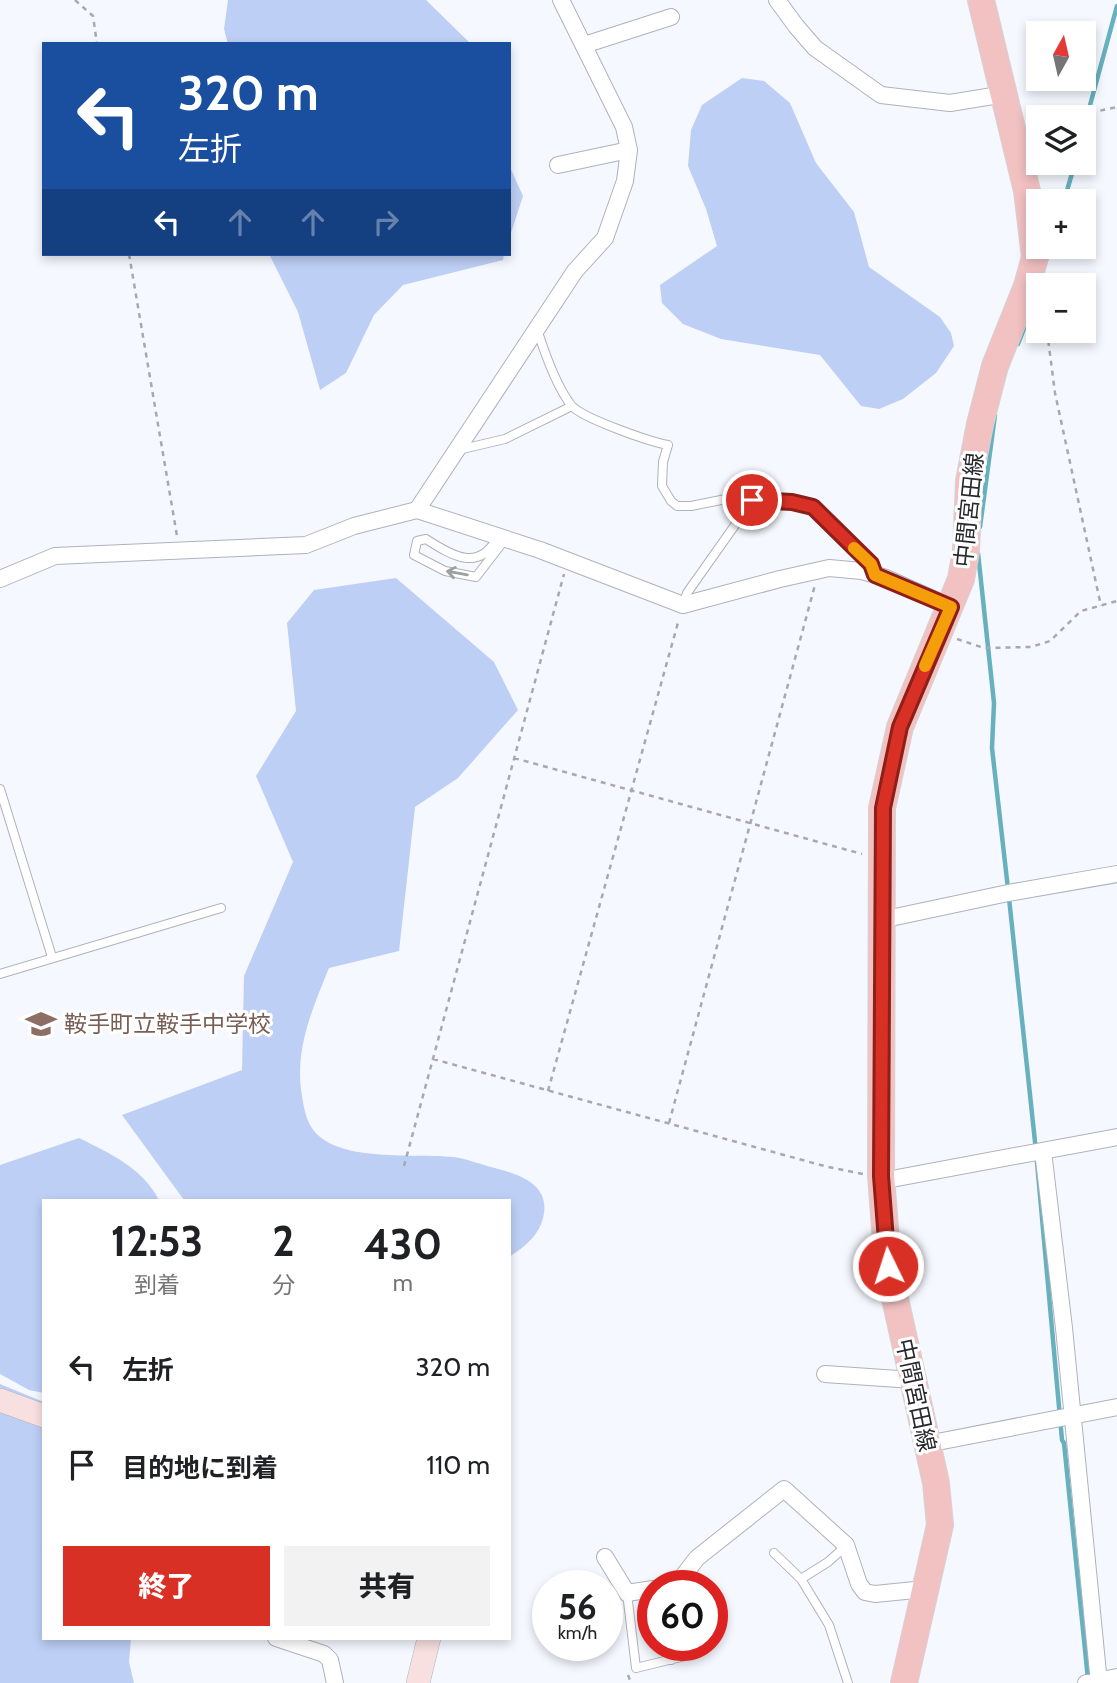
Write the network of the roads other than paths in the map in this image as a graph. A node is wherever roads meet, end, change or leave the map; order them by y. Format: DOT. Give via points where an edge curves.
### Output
graph roads {
  1 [pos="561,0"];
  2 [pos="777,0"];
  3 [pos="981,0"];
  4 [pos="671,17"];
  5 [pos="584,45"];
  6 [pos="1005,94"];
  7 [pos="629,150"];
  8 [pos="558,165"];
  9 [pos="537,330"];
  10 [pos="572,406"];
  11 [pos="457,450"];
  12 [pos="752,500"];
  13 [pos="417,510"];
  14 [pos="502,537"];
  15 [pos="875,575"];
  16 [pos="0,579"];
  17 [pos="683,606"];
  18 [pos="951,607"];
  19 [pos="0,789"];
  20 [pos="1117,874"];
  21 [pos="221,908"];
  22 [pos="881,920"];
  23 [pos="52,957"];
  24 [pos="0,974"];
  25 [pos="1117,1137"];
  26 [pos="1043,1151"];
  27 [pos="881,1178"];
  28 [pos="825,1374"];
  29 [pos="913,1380"];
  30 [pos="0,1400"];
  31 [pos="1117,1407"];
  32 [pos="42,1415"];
  33 [pos="1071,1416"];
  34 [pos="927,1444"];
  35 [pos="846,1545"];
  36 [pos="774,1553"];
  37 [pos="605,1557"];
  38 [pos="689,1570"];
  39 [pos="801,1579"];
  40 [pos="925,1589"];
  41 [pos="637,1591"];
  42 [pos="627,1593"];
  43 [pos="282,1640"];
  44 [pos="429,1640"];
  45 [pos="666,1661"];
  46 [pos="1117,1677"];
  47 [pos="1094,1682"];
  48 [pos="335,1683"];
  49 [pos="418,1683"];
  50 [pos="848,1683"];
  51 [pos="904,1683"];
  1 -- 5 [label="street"];
  2 -- 6 [label="street" via="815,48 881,95 950,103"];
  3 -- 6 [label="main road, 中間宮田線"];
  4 -- 5 [label="street"];
  5 -- 7 [label="street" via="624,127"];
  6 -- 18 [label="main road, 中間宮田線" via="1027,191 1035,257 995,366 981,424 969,481 961,579"];
  7 -- 8 [label="street"];
  7 -- 9 [label="street" via="625,181 605,238 575,271"];
  9 -- 10 [label="lane" via="545,357"];
  9 -- 11 [label="street"];
  10 -- 11 [label="lane" via="505,439"];
  10 -- 12 [label="lane" via="668,445 662,486 677,506"];
  11 -- 13 [label="street"];
  12 -- 15 [label="lane" via="813,507 871,564"];
  12 -- 17 [label="lane" via="687,593"];
  13 -- 14 [label="street"];
  13 -- 16 [label="street" via="354,526 306,545 55,555"];
  14 -- 14 [label="lane, one-way" via="475,576 445,571 415,555 417,541 426,539 452,555 470,559 485,554"];
  14 -- 17 [label="street"];
  15 -- 17 [label="street" via="829,568"];
  15 -- 18 [label="street"];
  18 -- 22 [label="main road, 中間宮田線" via="900,727 883,808"];
  19 -- 23 [label="lane"];
  20 -- 22 [label="street"];
  21 -- 23 [label="lane"];
  22 -- 27 [label="main road, 中間宮田線"];
  23 -- 24 [label="lane"];
  25 -- 26 [label="street"];
  26 -- 27 [label="street"];
  26 -- 33 [label="street"];
  27 -- 29 [label="main road, 中間宮田線" via="888,1266"];
  28 -- 29 [label="street"];
  29 -- 34 [label="main road, 中間宮田線"];
  30 -- 32 [label="main road"];
  31 -- 33 [label="street"];
  33 -- 34 [label="street"];
  33 -- 47 [label="street"];
  34 -- 40 [label="main road, 中間宮田線" via="940,1525"];
  35 -- 38 [label="street" via="784,1489 697,1558"];
  35 -- 39 [label="lane"];
  35 -- 40 [label="street" via="865,1592"];
  36 -- 39 [label="lane"];
  37 -- 42 [label="street"];
  39 -- 50 [label="lane" via="829,1625"];
  40 -- 51 [label="main road, 中間宮田線"];
  41 -- 42 [label="street"];
  42 -- 45 [label="lane" via="636,1668"];
  43 -- 48 [label="street" via="324,1654"];
  44 -- 49 [label="main road"];
  46 -- 47 [label="street"];
}
